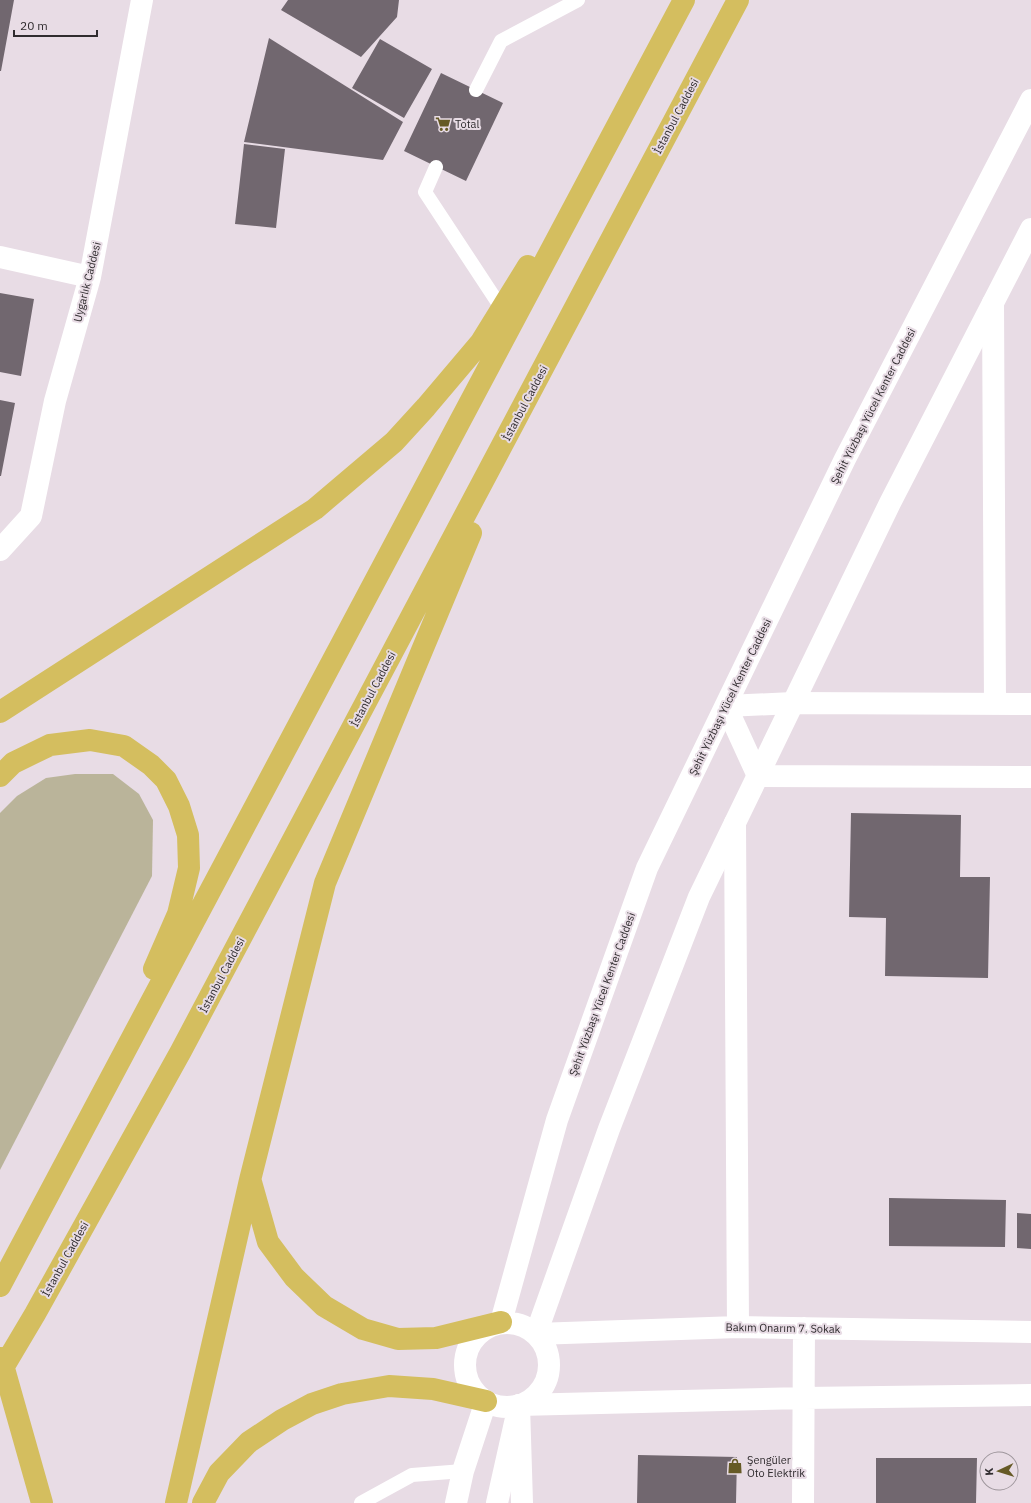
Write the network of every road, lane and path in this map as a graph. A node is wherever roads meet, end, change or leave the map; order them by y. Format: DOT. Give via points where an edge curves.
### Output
graph roads {
  1 [pos="142,0"];
  2 [pos="578,0"];
  3 [pos="684,0"];
  4 [pos="738,0"];
  5 [pos="655,54"];
  6 [pos="476,90"];
  7 [pos="1031,100"];
  8 [pos="436,167"];
  9 [pos="1031,228"];
  10 [pos="0,258"];
  11 [pos="90,277"];
  12 [pos="993,302"];
  13 [pos="502,309"];
  14 [pos="522,409"];
  15 [pos="0,550"];
  16 [pos="793,703"];
  17 [pos="995,704"];
  18 [pos="1031,704"];
  19 [pos="726,706"];
  20 [pos="0,712"];
  21 [pos="0,776"];
  22 [pos="758,776"];
  23 [pos="1031,777"];
  24 [pos="735,823"];
  25 [pos="250,1180"];
  26 [pos="4,1280"];
  27 [pos="501,1322"];
  28 [pos="738,1326"];
  29 [pos="804,1328"];
  30 [pos="1031,1332"];
  31 [pos="536,1334"];
  32 [pos="0,1354"];
  33 [pos="0,1373"];
  34 [pos="1031,1395"];
  35 [pos="804,1398"];
  36 [pos="486,1401"];
  37 [pos="519,1405"];
  38 [pos="463,1471"];
  39 [pos="42,1503"];
  40 [pos="176,1503"];
  41 [pos="203,1503"];
  42 [pos="361,1503"];
  43 [pos="456,1503"];
  44 [pos="497,1503"];
  45 [pos="522,1503"];
  46 [pos="803,1503"];
  1 -- 11 [label="street, Uygarlık Caddesi"];
  2 -- 6 [label="lane" via="501,41"];
  3 -- 5 [label="highway"];
  4 -- 14 [label="highway, İstanbul Caddesi"];
  5 -- 13 [label="highway"];
  5 -- 26 [label="highway"];
  7 -- 19 [label="street, Şehit Yüzbaşı Yücel Kenter Caddesi" via="845,459"];
  8 -- 13 [label="lane" via="425,192"];
  9 -- 12 [label="street"];
  10 -- 11 [label="street"];
  11 -- 15 [label="street, Uygarlık Caddesi" via="55,401 30,516"];
  12 -- 16 [label="street" via="890,503"];
  12 -- 17 [label="street"];
  13 -- 20 [label="highway" via="481,342 394,442 315,509"];
  14 -- 25 [label="highway" via="325,883"];
  14 -- 33 [label="highway, İstanbul Caddesi" via="181,1052"];
  16 -- 17 [label="street"];
  16 -- 19 [label="street"];
  16 -- 22 [label="street"];
  17 -- 18 [label="street"];
  19 -- 22 [label="street"];
  19 -- 27 [label="street, Şehit Yüzbaşı Yücel Kenter Caddesi" via="647,868 557,1120"];
  21 -- 26 [label="highway" via="13,763 50,745 90,740 124,746 151,765 166,780 179,806 188,835 190,868 178,914 135,1012"];
  22 -- 23 [label="street"];
  22 -- 24 [label="street"];
  24 -- 28 [label="street"];
  24 -- 31 [label="street" via="699,897 609,1129"];
  25 -- 27 [label="highway" via="268,1242 294,1277 324,1306 363,1329 398,1339 436,1338"];
  25 -- 40 [label="highway"];
  27 -- 31 [label="street" via="526,1327"];
  27 -- 36 [label="street" via="489,1326 478,1334 465,1356 468,1382 475,1393"];
  28 -- 29 [label="street, Bakım Onarım 7. Sokak"];
  28 -- 31 [label="street, Bakım Onarım 7. Sokak"];
  29 -- 30 [label="street, Bakım Onarım 7. Sokak"];
  29 -- 35 [label="street"];
  31 -- 37 [label="street" via="545,1346 549,1360 548,1375 542,1388 532,1399"];
  32 -- 39 [label="highway"];
  34 -- 35 [label="street"];
  35 -- 37 [label="street"];
  35 -- 46 [label="street"];
  36 -- 37 [label="street" via="496,1406"];
  36 -- 38 [label="street"];
  36 -- 41 [label="highway" via="433,1389 389,1386 342,1394 312,1404 249,1442 219,1473"];
  37 -- 44 [label="street"];
  37 -- 45 [label="street"];
  38 -- 42 [label="lane" via="412,1475"];
  38 -- 43 [label="street"];
}
